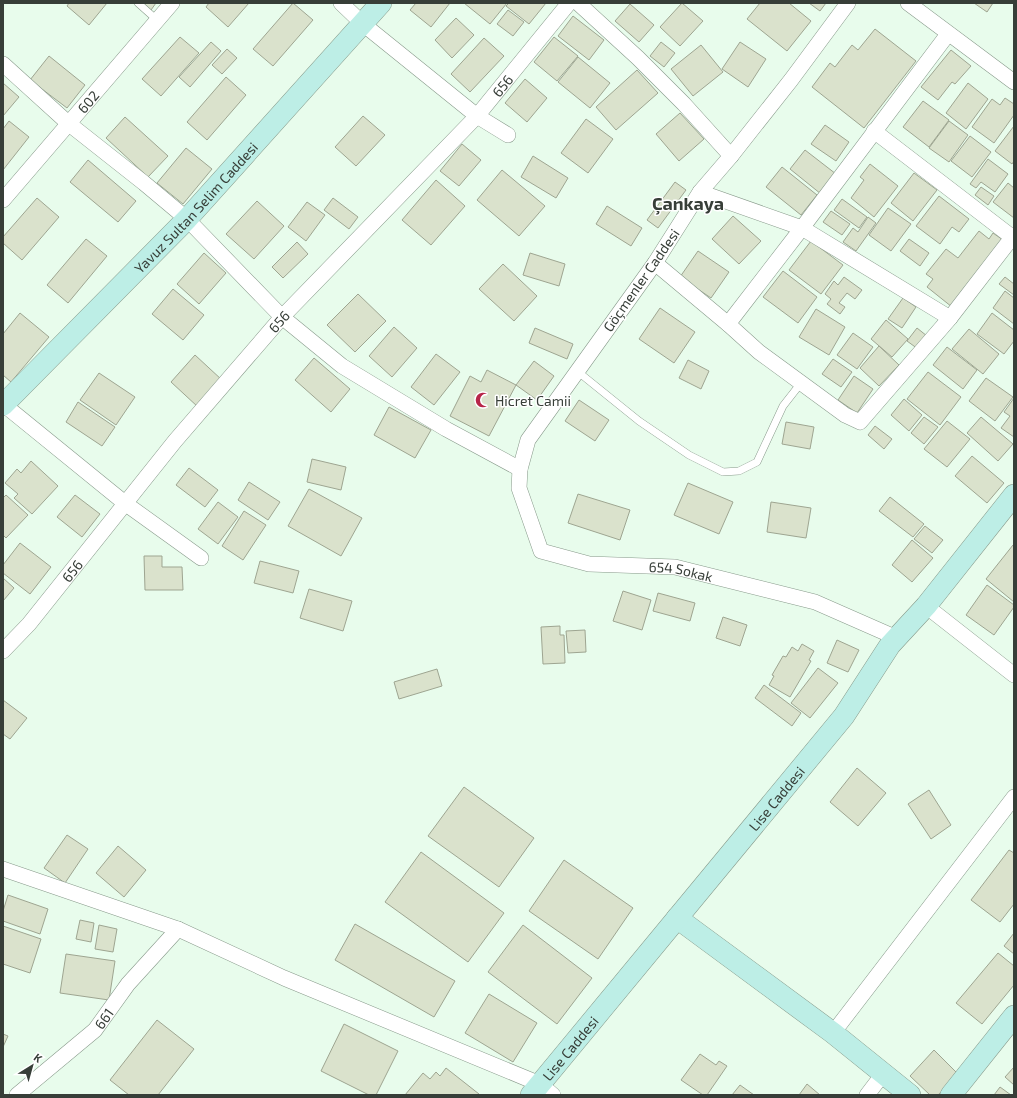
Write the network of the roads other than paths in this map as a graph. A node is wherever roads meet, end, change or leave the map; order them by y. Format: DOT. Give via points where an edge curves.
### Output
graph roads {
  1 [pos="138,3"];
  2 [pos="172,3"];
  3 [pos="341,3"];
  4 [pos="381,3"];
  5 [pos="569,3"];
  6 [pos="578,3"];
  7 [pos="848,3"];
  8 [pos="908,3"];
  9 [pos="157,20"];
  10 [pos="363,24"];
  11 [pos="948,34"];
  12 [pos="3,64"];
  13 [pos="1014,82"];
  14 [pos="477,116"];
  15 [pos="68,123"];
  16 [pos="874,131"];
  17 [pos="508,135"];
  18 [pos="731,156"];
  19 [pos="700,192"];
  20 [pos="3,200"];
  21 [pos="187,219"];
  22 [pos="802,228"];
  23 [pos="1013,236"];
  24 [pos="655,263"];
  25 [pos="282,317"];
  26 [pos="950,318"];
  27 [pos="728,324"];
  28 [pos="577,371"];
  29 [pos="801,383"];
  30 [pos="3,405"];
  31 [pos="520,469"];
  32 [pos="1014,495"];
  33 [pos="126,504"];
  34 [pos="201,558"];
  35 [pos="926,606"];
  36 [pos="897,638"];
  37 [pos="3,651"];
  38 [pos="1014,675"];
  39 [pos="1014,797"];
  40 [pos="3,869"];
  41 [pos="676,918"];
  42 [pos="178,929"];
  43 [pos="1014,1016"];
  44 [pos="833,1033"];
  45 [pos="883,1074"];
  46 [pos="541,1091"];
  47 [pos="17,1095"];
  48 [pos="867,1095"];
  49 [pos="910,1095"];
  50 [pos="951,1095"];
  1 -- 9 [label="lane"];
  2 -- 9 [label="street, 602"];
  3 -- 10 [label="street"];
  4 -- 10 [label="street, Yavuz Sultan Selim Caddesi"];
  5 -- 14 [label="street, 656"];
  6 -- 18 [label="street" via="643,63"];
  7 -- 18 [label="street, Göçmenler Caddesi"];
  8 -- 11 [label="street"];
  9 -- 15 [label="street, 602"];
  10 -- 14 [label="street"];
  10 -- 21 [label="street, Yavuz Sultan Selim Caddesi"];
  11 -- 13 [label="street"];
  11 -- 16 [label="street"];
  12 -- 15 [label="street"];
  14 -- 17 [label="street"];
  14 -- 25 [label="street, 656"];
  15 -- 20 [label="street, 602"];
  15 -- 21 [label="street"];
  16 -- 22 [label="street"];
  16 -- 23 [label="street"];
  18 -- 19 [label="street, Göçmenler Caddesi"];
  19 -- 22 [label="street"];
  19 -- 24 [label="street, Göçmenler Caddesi"];
  21 -- 25 [label="street"];
  21 -- 30 [label="street, Yavuz Sultan Selim Caddesi"];
  22 -- 26 [label="street"];
  22 -- 27 [label="street"];
  23 -- 26 [label="street"];
  24 -- 27 [label="street"];
  24 -- 28 [label="street, Göçmenler Caddesi"];
  25 -- 31 [label="street" via="342,366 446,429"];
  25 -- 33 [label="street, 656"];
  26 -- 29 [label="street" via="860,422 845,415"];
  27 -- 29 [label="street" via="759,352"];
  28 -- 29 [label="lane" via="639,422 689,455 723,472 739,471 757,462 783,406"];
  28 -- 31 [label="street, Göçmenler Caddesi" via="528,440"];
  30 -- 33 [label="street"];
  31 -- 36 [label="street, 654 Sokak" via="519,488 541,551 589,564 675,567 815,602"];
  32 -- 35 [label="street, Lise Caddesi"];
  33 -- 34 [label="street"];
  33 -- 37 [label="street, 656" via="29,624"];
  35 -- 36 [label="street, Lise Caddesi"];
  35 -- 38 [label="street"];
  36 -- 41 [label="street, Lise Caddesi" via="844,716"];
  39 -- 44 [label="street"];
  40 -- 42 [label="street"];
  41 -- 44 [label="street"];
  41 -- 46 [label="street, Lise Caddesi"];
  42 -- 46 [label="street"];
  42 -- 47 [label="street, 661" via="128,984 95,1030"];
  43 -- 50 [label="street"];
  44 -- 45 [label="street"];
  45 -- 48 [label="street"];
  45 -- 49 [label="street"];
}
